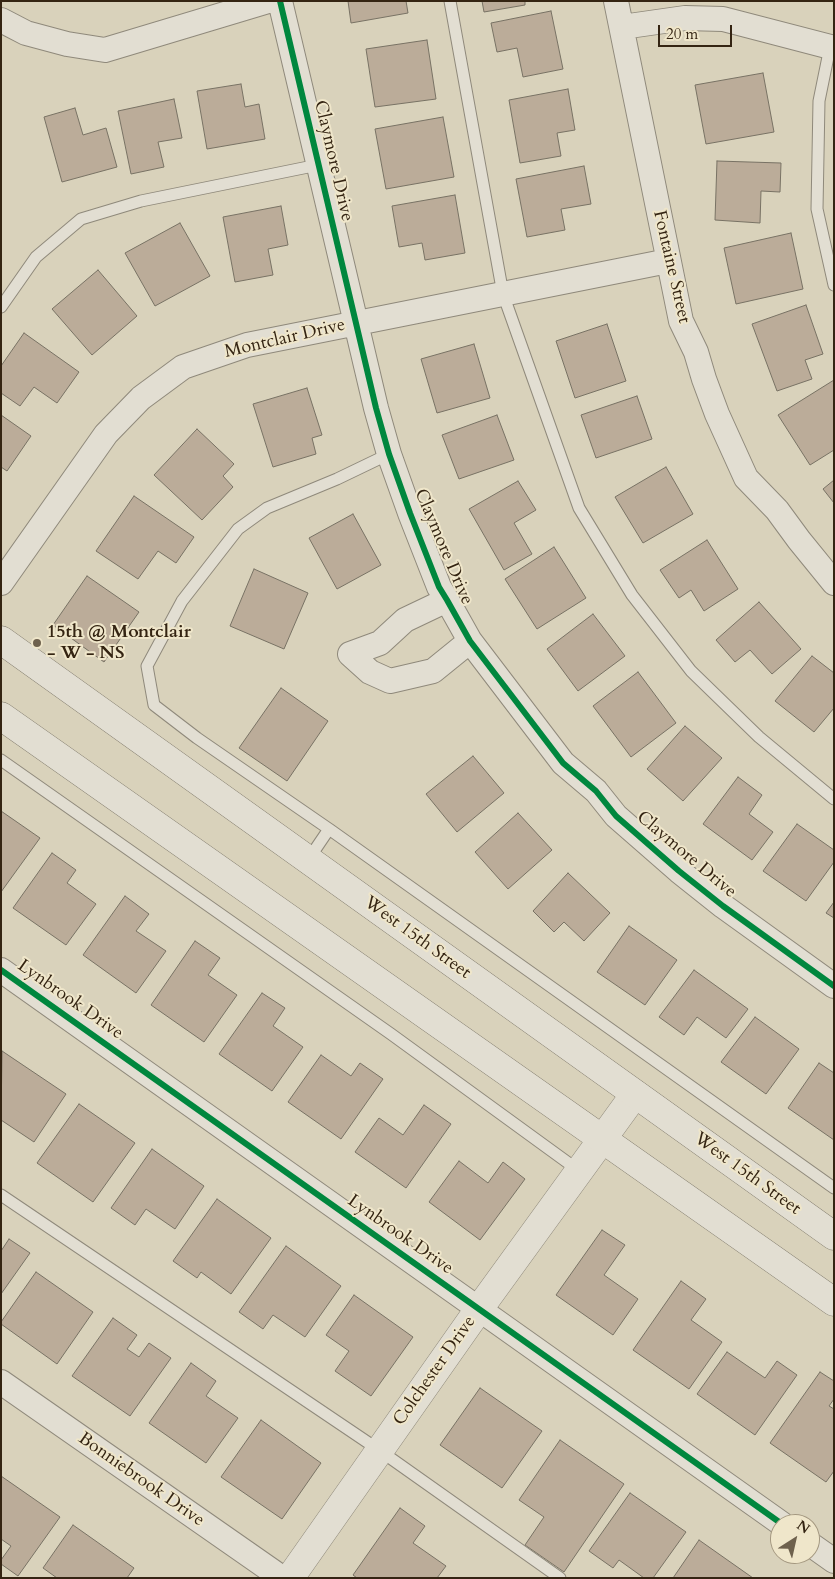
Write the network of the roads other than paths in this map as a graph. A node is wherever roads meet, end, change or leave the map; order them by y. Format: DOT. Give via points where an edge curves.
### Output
graph roads {
  1 [pos="268,1"];
  2 [pos="280,1"];
  3 [pos="450,1"];
  4 [pos="616,1"];
  5 [pos="1,20"];
  6 [pos="622,27"];
  7 [pos="832,48"];
  8 [pos="318,165"];
  9 [pos="668,261"];
  10 [pos="834,286"];
  11 [pos="503,294"];
  12 [pos="1,307"];
  13 [pos="355,324"];
  14 [pos="389,454"];
  15 [pos="1,583"];
  16 [pos="834,583"];
  17 [pos="446,600"];
  18 [pos="1,640"];
  19 [pos="470,642"];
  20 [pos="1,716"];
  21 [pos="1,760"];
  22 [pos="834,799"];
  23 [pos="329,829"];
  24 [pos="308,860"];
  25 [pos="1,970"];
  26 [pos="834,986"];
  27 [pos="634,1094"];
  28 [pos="602,1138"];
  29 [pos="578,1170"];
  30 [pos="834,1188"];
  31 [pos="1,1195"];
  32 [pos="834,1236"];
  33 [pos="834,1302"];
  34 [pos="479,1308"];
  35 [pos="1,1382"];
  36 [pos="379,1450"];
  37 [pos="770,1515"];
  38 [pos="820,1551"];
  39 [pos="834,1561"];
  40 [pos="282,1578"];
  41 [pos="290,1578"];
  42 [pos="560,1578"];
  1 -- 5 [label="street" via="105,50 26,33"];
  2 -- 8 [label="street, Claymore Drive"];
  3 -- 11 [label="lane"];
  4 -- 6 [label="street, Fontaine Street"];
  6 -- 7 [label="street" via="685,18 723,19"];
  6 -- 9 [label="street, Fontaine Street"];
  7 -- 10 [label="lane" via="819,101 817,209"];
  8 -- 12 [label="lane" via="141,201 81,219 36,257"];
  8 -- 13 [label="street, Claymore Drive"];
  9 -- 11 [label="street, Montclair Drive"];
  9 -- 16 [label="street, Fontaine Street" via="681,321 746,478 777,510"];
  11 -- 13 [label="street, Montclair Drive"];
  11 -- 22 [label="lane" via="579,508 632,596 691,672 759,737"];
  13 -- 14 [label="street, Claymore Drive"];
  13 -- 15 [label="street, Montclair Drive" via="247,344 183,367 141,398 106,434"];
  14 -- 17 [label="street, Claymore Drive"];
  14 -- 23 [label="lane" via="267,508 238,529 182,601 147,666 154,705"];
  17 -- 19 [label="street, Claymore Drive"];
  17 -- 19 [label="street, Claymore Drive" via="405,620 380,643 350,654 370,672 390,681 433,671"];
  18 -- 24 [label="main road, West 15th Street"];
  19 -- 26 [label="street, Claymore Drive" via="563,763 596,791 616,816 723,906"];
  20 -- 28 [label="main road"];
  21 -- 29 [label="lane" via="391,1034"];
  23 -- 24 [label="lane"];
  23 -- 30 [label="lane"];
  24 -- 27 [label="main road, West 15th Street"];
  25 -- 34 [label="street, Lynbrook Drive"];
  27 -- 28 [label="main road, Colchester Drive"];
  27 -- 32 [label="main road, West 15th Street"];
  28 -- 29 [label="main road, Colchester Drive"];
  28 -- 33 [label="main road"];
  29 -- 34 [label="main road, Colchester Drive"];
  31 -- 36 [label="lane"];
  34 -- 36 [label="main road, Colchester Drive"];
  34 -- 37 [label="street, Lynbrook Drive"];
  35 -- 40 [label="street, Bonniebrook Drive"];
  36 -- 41 [label="main road, Colchester Drive"];
  36 -- 42 [label="lane"];
  38 -- 39 [label="street"];
}
